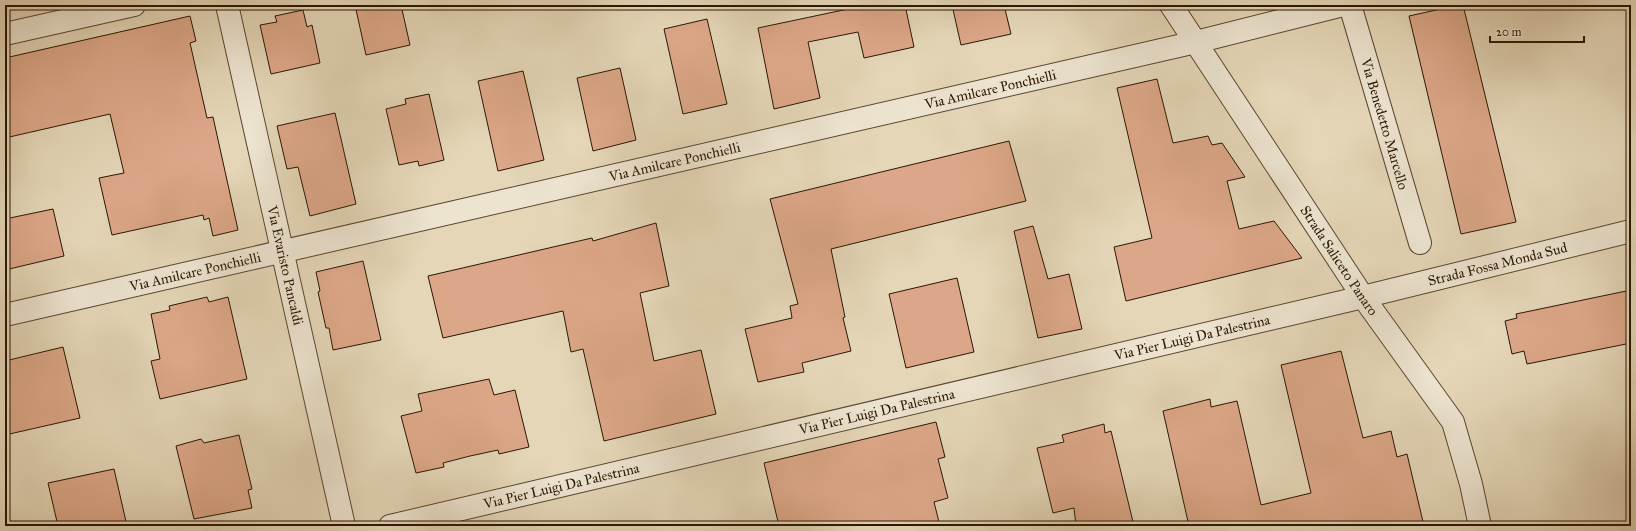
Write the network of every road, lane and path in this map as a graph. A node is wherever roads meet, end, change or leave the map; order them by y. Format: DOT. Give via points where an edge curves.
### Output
graph roads {
  1 [pos="134,5"];
  2 [pos="226,5"];
  3 [pos="1171,5"];
  4 [pos="1343,5"];
  5 [pos="1350,5"];
  6 [pos="5,34"];
  7 [pos="1196,42"];
  8 [pos="1631,231"];
  9 [pos="1420,243"];
  10 [pos="282,252"];
  11 [pos="1363,297"];
  12 [pos="5,316"];
  13 [pos="344,526"];
  14 [pos="390,526"];
  15 [pos="1480,526"];
  1 -- 6 [label="street"];
  2 -- 10 [label="street, Via Evaristo Pancaldi"];
  3 -- 7 [label="street, Strada Saliceto Panaro"];
  4 -- 7 [label="street, Via Amilcare Ponchielli"];
  5 -- 9 [label="street, Via Benedetto Marcello"];
  7 -- 10 [label="street, Via Amilcare Ponchielli"];
  7 -- 11 [label="street, Strada Saliceto Panaro"];
  8 -- 11 [label="street, Strada Fossa Monda Sud"];
  10 -- 12 [label="street, Via Amilcare Ponchielli"];
  10 -- 13 [label="street, Via Evaristo Pancaldi"];
  11 -- 14 [label="street, Via Pier Luigi Da Palestrina"];
  11 -- 15 [label="street, Strada Saliceto Panaro" via="1453,422"];
}
